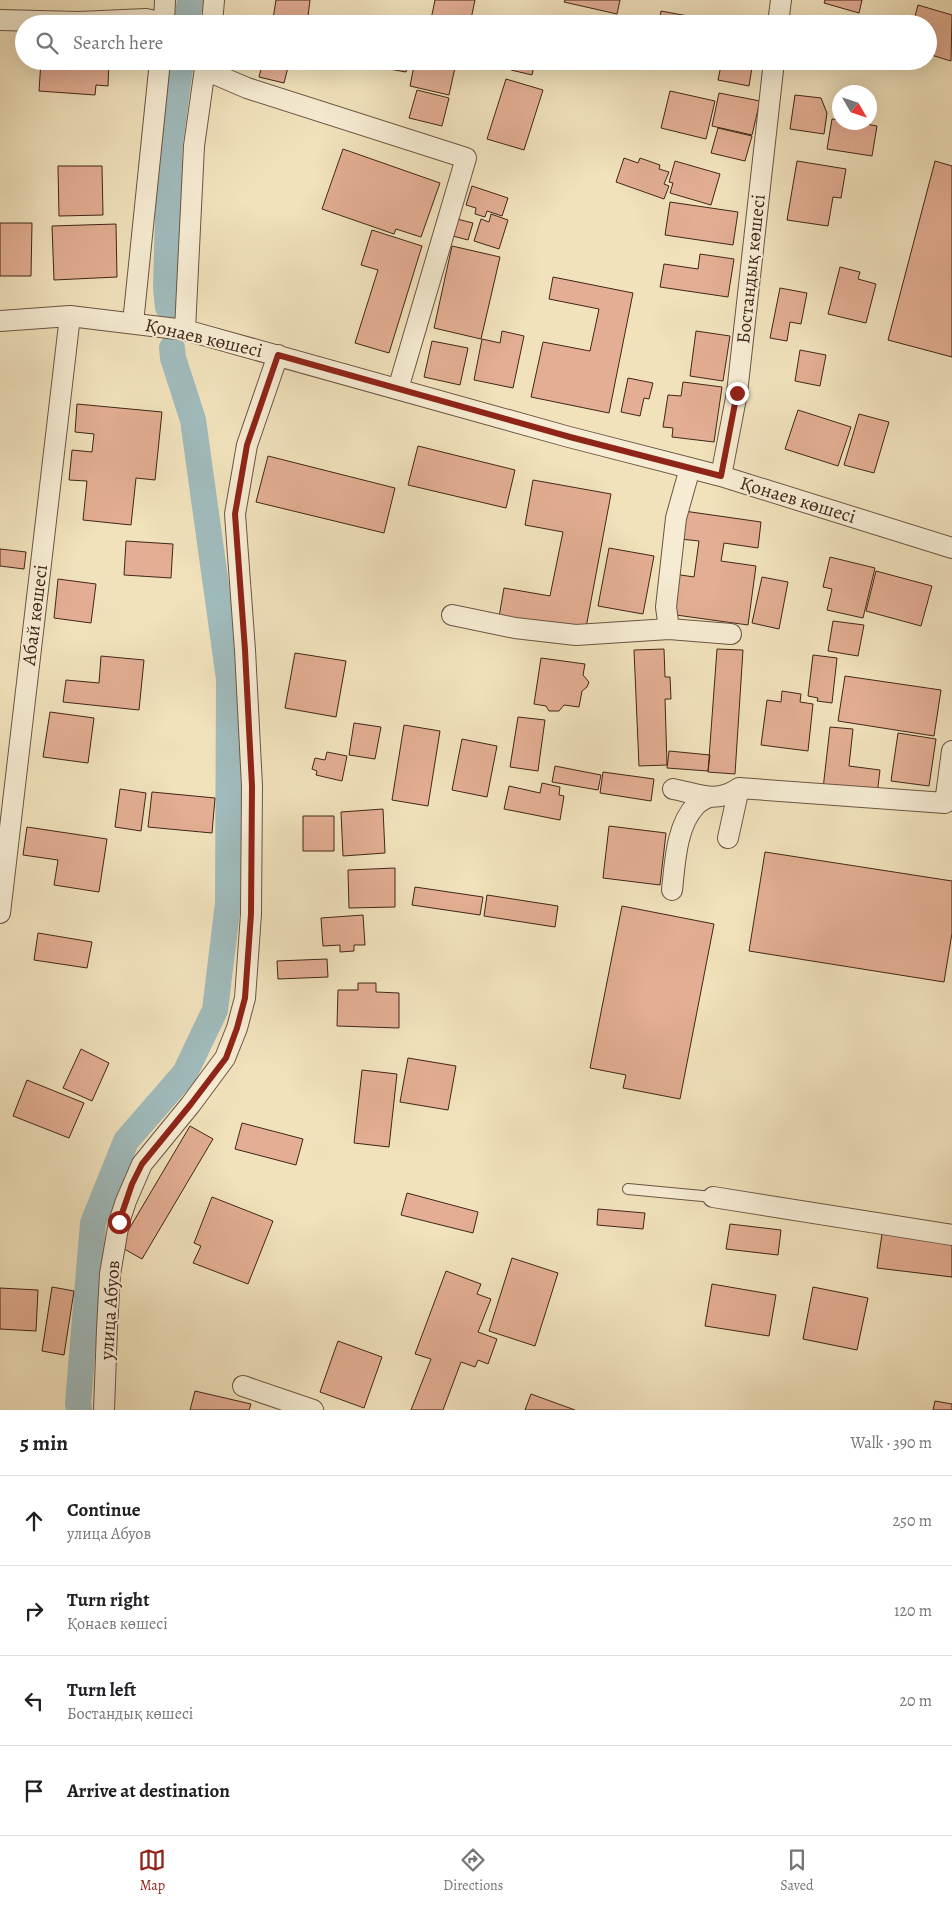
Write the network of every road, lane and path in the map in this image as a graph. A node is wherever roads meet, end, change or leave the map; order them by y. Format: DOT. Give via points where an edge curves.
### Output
graph roads {
  1 [pos="165,0"];
  2 [pos="214,0"];
  3 [pos="781,0"];
  4 [pos="164,15"];
  5 [pos="213,15"];
  6 [pos="779,15"];
  7 [pos="0,20"];
  8 [pos="15,20"];
  9 [pos="159,70"];
  10 [pos="205,70"];
  11 [pos="213,70"];
  12 [pos="773,70"];
  13 [pos="70,316"];
  14 [pos="0,321"];
  15 [pos="133,323"];
  16 [pos="185,330"];
  17 [pos="278,355"];
  18 [pos="398,389"];
  19 [pos="690,468"];
  20 [pos="721,476"];
  21 [pos="952,548"];
  22 [pos="452,615"];
  23 [pos="669,629"];
  24 [pos="731,634"];
  25 [pos="952,751"];
  26 [pos="739,788"];
  27 [pos="673,789"];
  28 [pos="709,797"];
  29 [pos="948,803"];
  30 [pos="728,838"];
  31 [pos="672,890"];
  32 [pos="0,913"];
  33 [pos="628,1189"];
  34 [pos="713,1197"];
  35 [pos="952,1235"];
  36 [pos="242,1386"];
  37 [pos="104,1410"];
  38 [pos="313,1410"];
  1 -- 4 [label="street"];
  2 -- 5 [label="street"];
  3 -- 6 [label="street"];
  7 -- 8 [label="street"];
  9 -- 15 [label="street"];
  10 -- 16 [label="street" via="194,146"];
  11 -- 18 [label="street" via="247,88 466,158"];
  12 -- 20 [label="street, Бостандық көшесі" via="737,393"];
  13 -- 14 [label="street, Қонаев көшесі"];
  13 -- 15 [label="street, Қонаев көшесі"];
  13 -- 32 [label="street, Абай көшесі"];
  15 -- 16 [label="street, Қонаев көшесі"];
  16 -- 17 [label="street, Қонаев көшесі"];
  17 -- 18 [label="street, Қонаев көшесі"];
  17 -- 37 [label="street, улица Абуов" via="247,445 235,514 252,786 251,914 245,998 226,1058 142,1164 126,1201 110,1274"];
  18 -- 19 [label="street, Қонаев көшесі"];
  19 -- 20 [label="street, Қонаев көшесі"];
  19 -- 23 [label="street" via="676,518 666,607"];
  20 -- 21 [label="street, Қонаев көшесі"];
  22 -- 23 [label="street" via="514,628 576,635"];
  23 -- 24 [label="street"];
  25 -- 29 [label="street"];
  26 -- 28 [label="street" via="728,795"];
  26 -- 29 [label="street"];
  26 -- 30 [label="street"];
  27 -- 28 [label="street"];
  28 -- 31 [label="street" via="696,804 682,831"];
  33 -- 34 [label="lane"];
  34 -- 35 [label="street"];
  36 -- 38 [label="street"];
}
